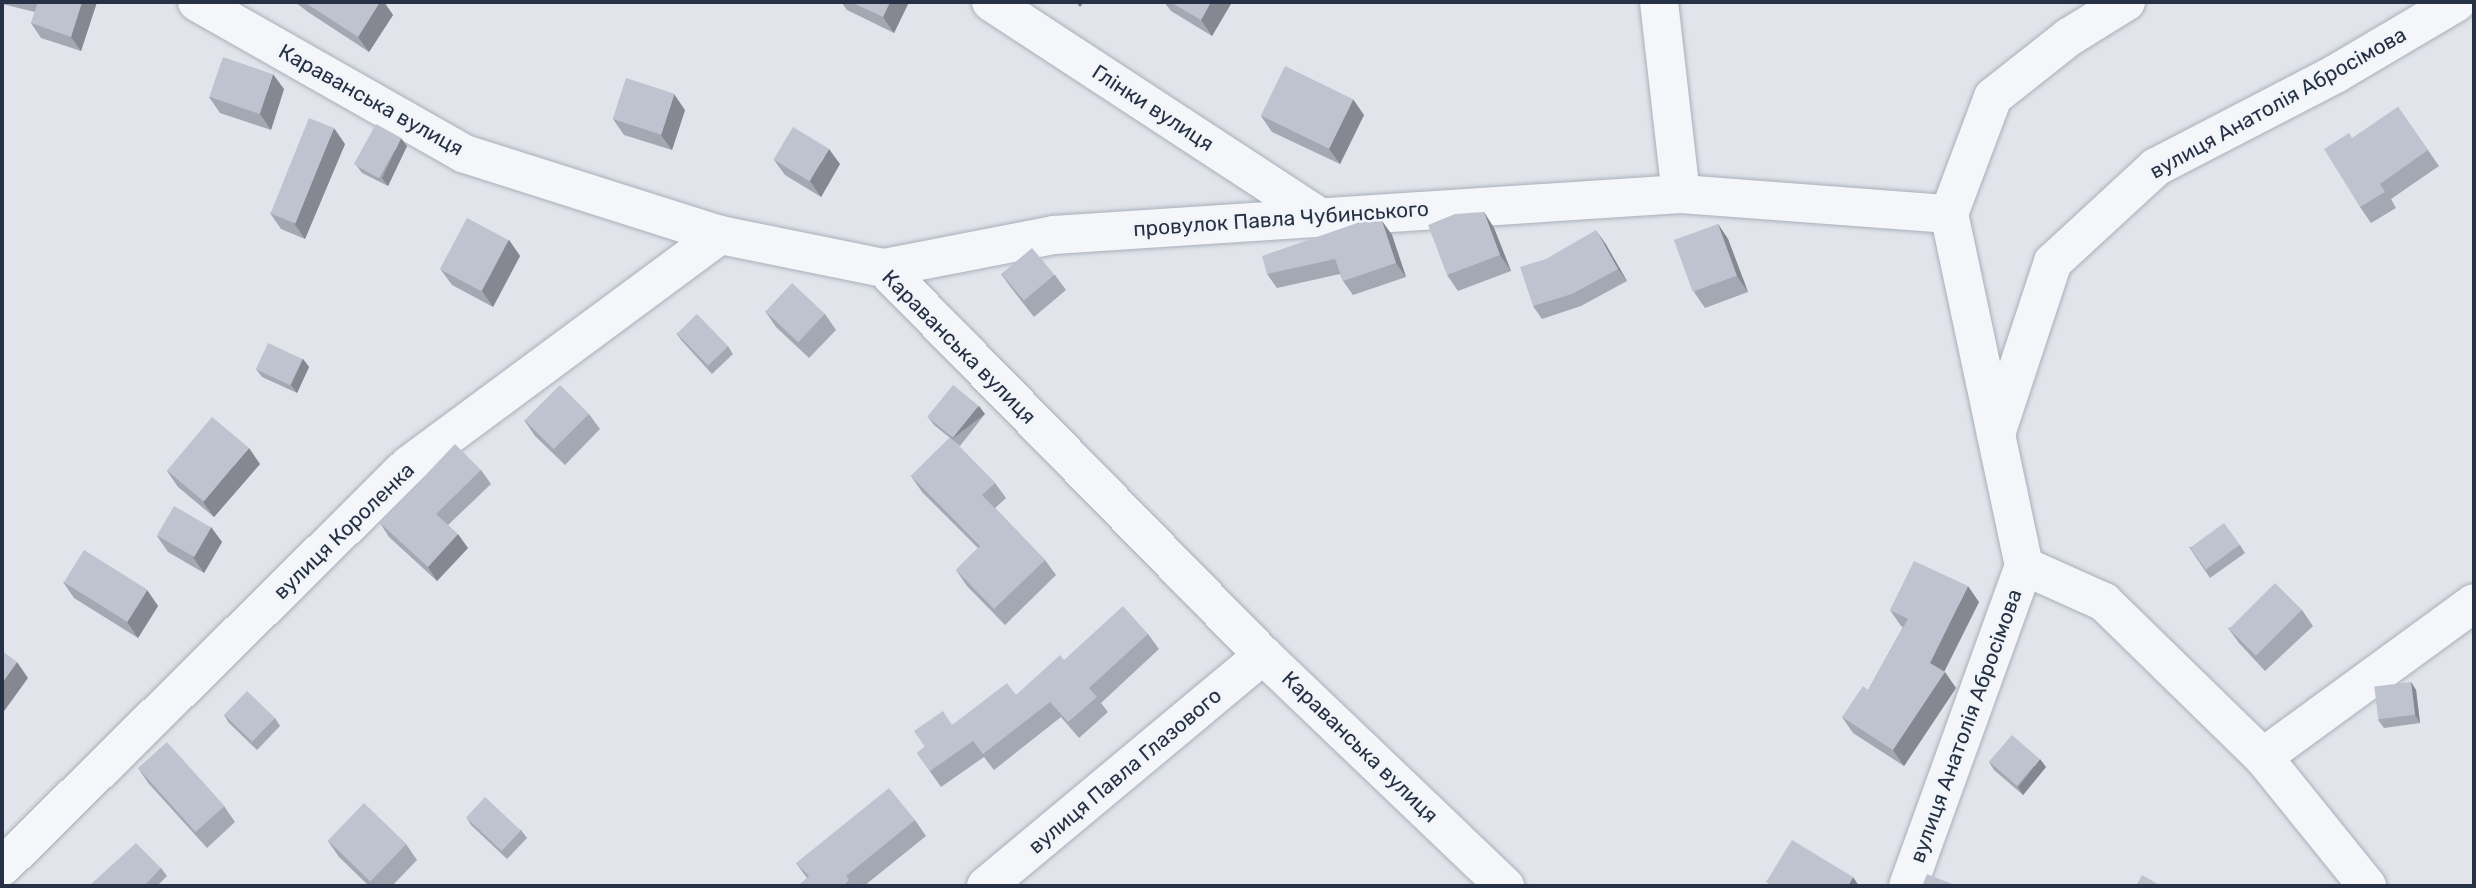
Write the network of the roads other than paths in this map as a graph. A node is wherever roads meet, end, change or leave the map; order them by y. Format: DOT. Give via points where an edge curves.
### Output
graph roads {
  1 [pos="197,2"];
  2 [pos="991,2"];
  3 [pos="1659,2"];
  4 [pos="2126,2"];
  5 [pos="2457,2"];
  6 [pos="1681,194"];
  7 [pos="1949,214"];
  8 [pos="1316,215"];
  9 [pos="720,235"];
  10 [pos="884,268"];
  11 [pos="1996,434"];
  12 [pos="2024,566"];
  13 [pos="2474,603"];
  14 [pos="1264,655"];
  15 [pos="2263,757"];
  16 [pos="2,867"];
  17 [pos="986,886"];
  18 [pos="1505,886"];
  19 [pos="1908,886"];
  20 [pos="2367,886"];
  1 -- 9 [label="street, Караванська вулиця" via="465,154"];
  2 -- 8 [label="street, Глінки вулиця"];
  3 -- 6 [label="street"];
  4 -- 7 [label="street" via="2069,37 1993,97"];
  5 -- 11 [label="street, вулиця Анатолія Абросімова" via="2337,73 2156,167 2053,262"];
  6 -- 7 [label="street, провулок Павла Чубинського"];
  6 -- 8 [label="street, провулок Павла Чубинського"];
  7 -- 11 [label="street"];
  8 -- 10 [label="street, провулок Павла Чубинського" via="1054,235"];
  9 -- 10 [label="street, Караванська вулиця"];
  9 -- 16 [label="street, вулиця Короленка" via="409,466"];
  10 -- 14 [label="street, Караванська вулиця"];
  11 -- 12 [label="street"];
  12 -- 15 [label="street" via="2104,603"];
  12 -- 19 [label="street, вулиця Анатолія Абросімова"];
  13 -- 15 [label="street"];
  14 -- 17 [label="street, вулиця Павла Глазового"];
  14 -- 18 [label="street, Караванська вулиця"];
  15 -- 20 [label="street"];
}
